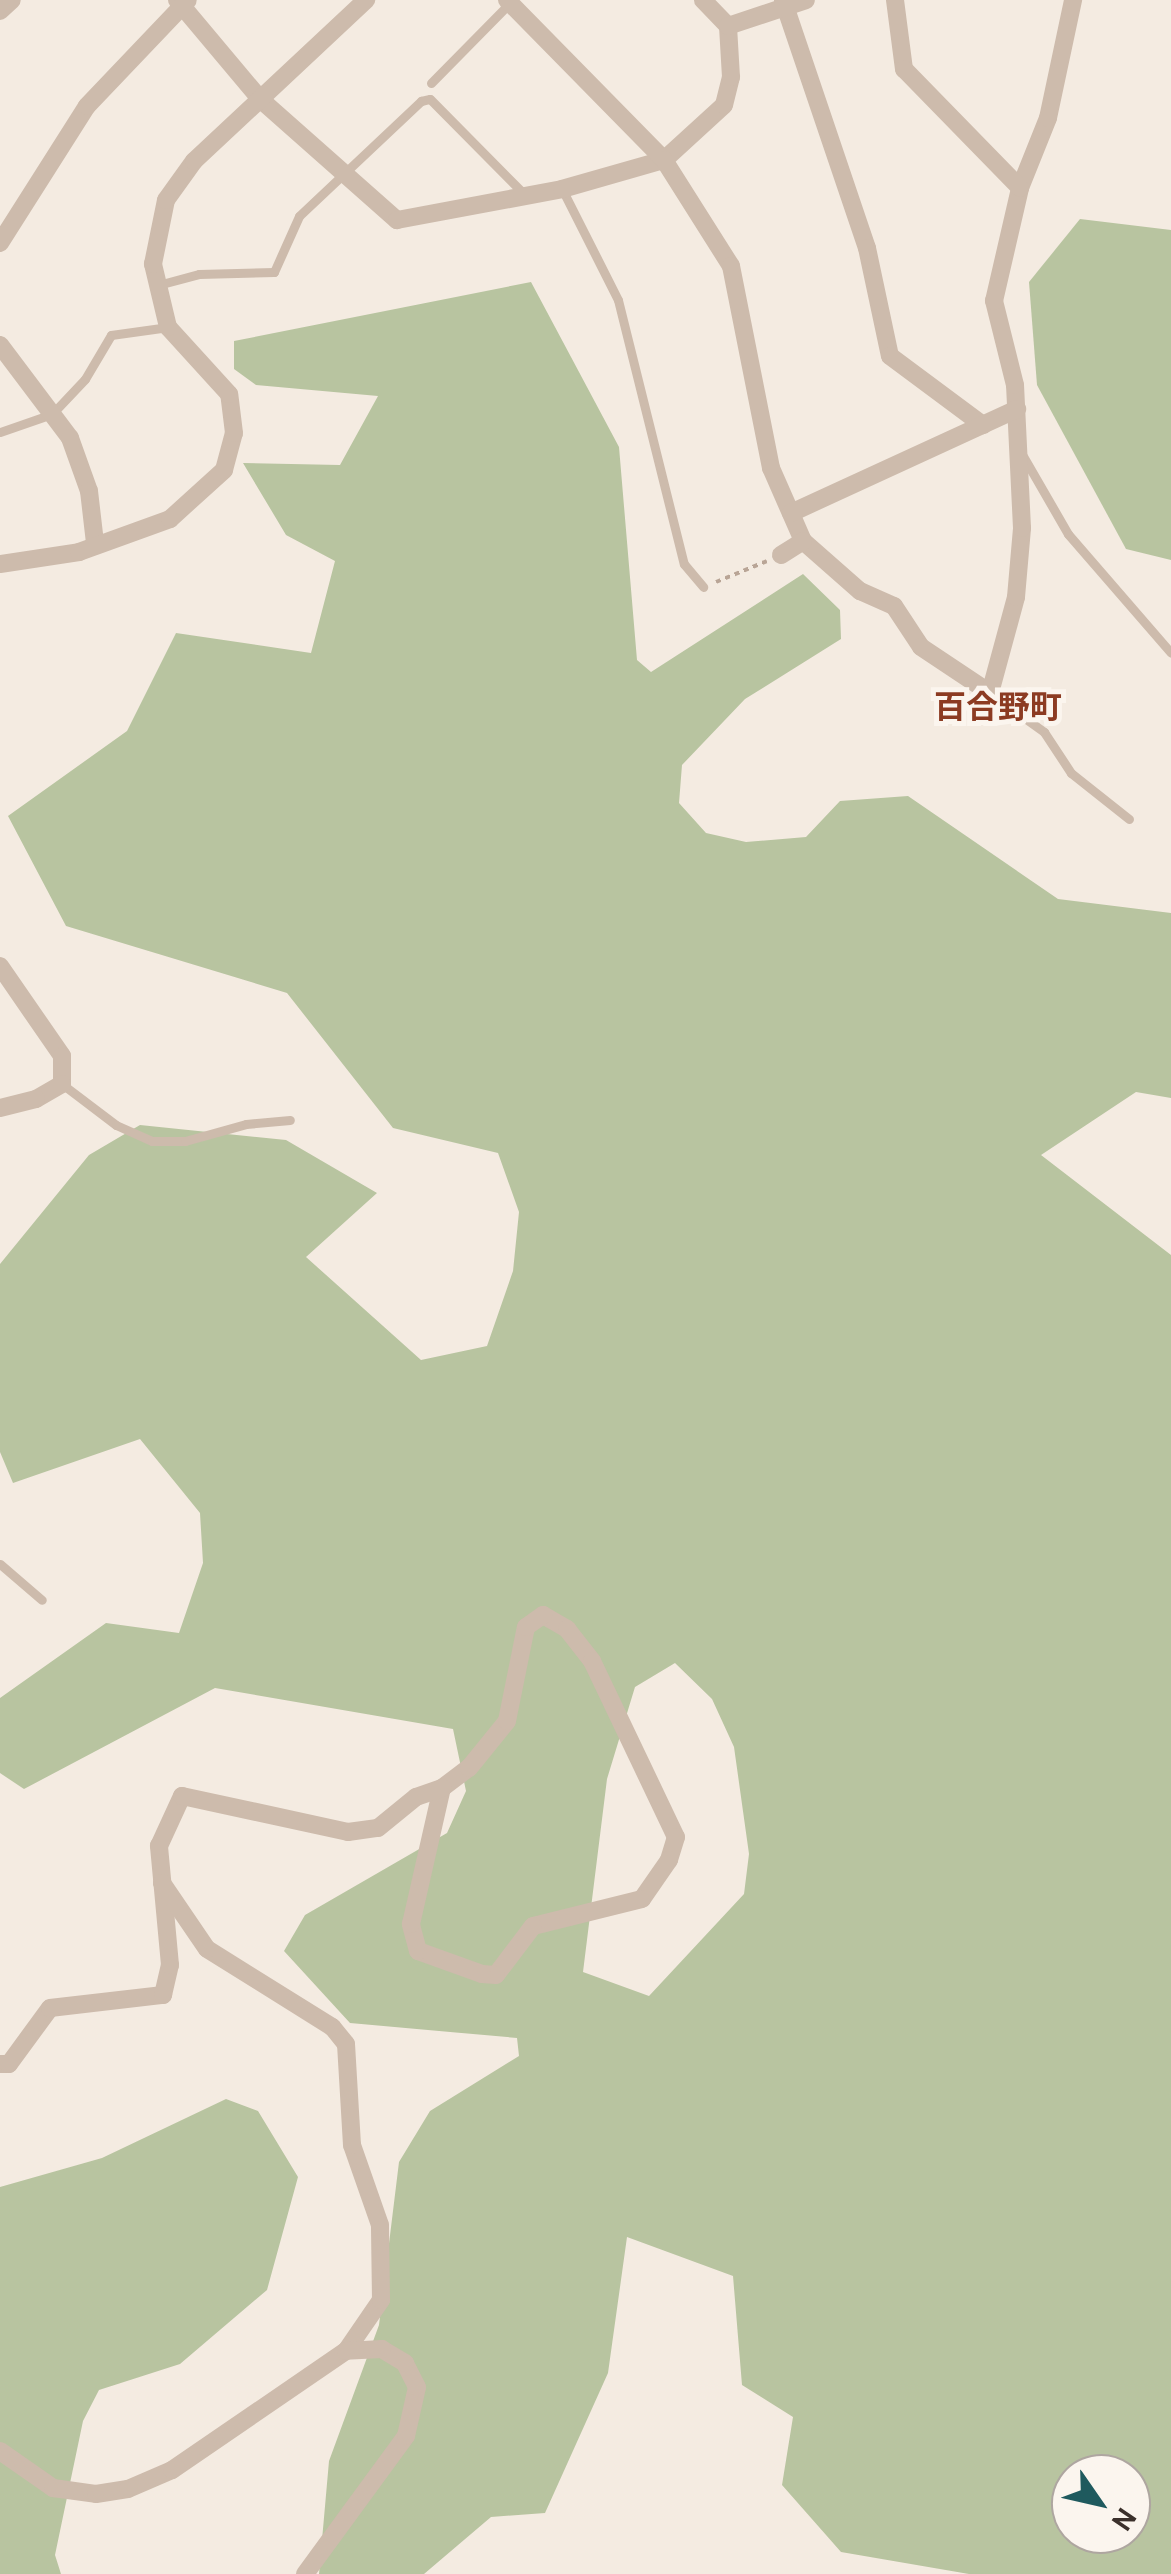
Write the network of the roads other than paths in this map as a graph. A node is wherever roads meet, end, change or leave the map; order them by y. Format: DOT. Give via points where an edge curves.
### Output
graph roads {
  1 [pos="12,0"];
  2 [pos="366,0"];
  3 [pos="704,0"];
  4 [pos="806,0"];
  5 [pos="895,0"];
  6 [pos="1073,0"];
  7 [pos="509,1"];
  8 [pos="182,2"];
  9 [pos="784,3"];
  10 [pos="0,11"];
  11 [pos="728,26"];
  12 [pos="431,83"];
  13 [pos="260,99"];
  14 [pos="664,160"];
  15 [pos="340,174"];
  16 [pos="562,188"];
  17 [pos="1020,188"];
  18 [pos="526,196"];
  19 [pos="0,243"];
  20 [pos="158,285"];
  21 [pos="168,327"];
  22 [pos="0,345"];
  23 [pos="1016,409"];
  24 [pos="52,414"];
  25 [pos="983,425"];
  26 [pos="0,432"];
  27 [pos="1021,452"];
  28 [pos="791,513"];
  29 [pos="803,541"];
  30 [pos="95,543"];
  31 [pos="780,555"];
  32 [pos="0,564"];
  33 [pos="704,587"];
  34 [pos="1171,653"];
  35 [pos="990,692"];
  36 [pos="1129,819"];
  37 [pos="0,966"];
  38 [pos="62,1084"];
  39 [pos="0,1108"];
  40 [pos="290,1120"];
  41 [pos="0,1564"];
  42 [pos="42,1600"];
  43 [pos="442,1788"];
  44 [pos="162,1883"];
  45 [pos="0,2064"];
  46 [pos="346,2351"];
  47 [pos="0,2451"];
  48 [pos="304,2574"];
  1 -- 10 [label="street"];
  2 -- 13 [label="street"];
  3 -- 11 [label="street"];
  4 -- 9 [label="street"];
  5 -- 17 [label="street" via="904,69"];
  6 -- 17 [label="street" via="1048,118"];
  7 -- 12 [label="lane"];
  7 -- 14 [label="street"];
  8 -- 13 [label="street"];
  8 -- 19 [label="street" via="87,106"];
  9 -- 11 [label="street"];
  9 -- 25 [label="street" via="867,248 890,356"];
  11 -- 14 [label="street" via="732,78 724,105"];
  13 -- 15 [label="street"];
  13 -- 20 [label="street" via="194,161 166,200 152,246"];
  14 -- 16 [label="street"];
  14 -- 28 [label="street" via="731,266 772,468"];
  15 -- 18 [label="street" via="397,220"];
  15 -- 18 [label="lane" via="430,100"];
  15 -- 20 [label="lane" via="299,216 274,272 198,274"];
  16 -- 18 [label="street"];
  16 -- 33 [label="lane" via="618,300 684,564"];
  17 -- 23 [label="street" via="994,301"];
  20 -- 21 [label="street"];
  21 -- 24 [label="lane" via="111,336 85,380"];
  21 -- 30 [label="street" via="229,394 233,454 170,519"];
  22 -- 24 [label="street"];
  23 -- 25 [label="street"];
  23 -- 27 [label="street"];
  24 -- 26 [label="lane"];
  24 -- 30 [label="street" via="70,438 89,491"];
  25 -- 28 [label="street"];
  27 -- 34 [label="lane" via="1068,534"];
  27 -- 35 [label="street" via="1016,597"];
  28 -- 29 [label="street"];
  29 -- 31 [label="street"];
  29 -- 35 [label="street" via="860,591 894,606 921,647"];
  30 -- 32 [label="street" via="79,552"];
  35 -- 36 [label="lane" via="1044,732 1071,774"];
  37 -- 38 [label="street" via="62,1056"];
  38 -- 39 [label="street"];
  38 -- 40 [label="lane" via="116,1125 152,1140 184,1141"];
  41 -- 42 [label="lane"];
  43 -- 43 [label="street" via="411,1924 418,1950 482,1974 496,1975 533,1926 642,1899 676,1837 592,1661 567,1629 543,1615 526,1627 507,1721"];
  43 -- 44 [label="street" via="416,1797 378,1828 348,1832 182,1796 159,1846"];
  44 -- 45 [label="street" via="170,1965 163,1995 147,2002 70,2001 50,2008 9,2064"];
  44 -- 46 [label="street" via="207,1949 332,2026 346,2044 352,2145 380,2225 381,2300"];
  46 -- 47 [label="street" via="172,2470 128,2488 96,2494 53,2488"];
  46 -- 48 [label="street" via="382,2349 405,2363 417,2387 406,2436"];
}
